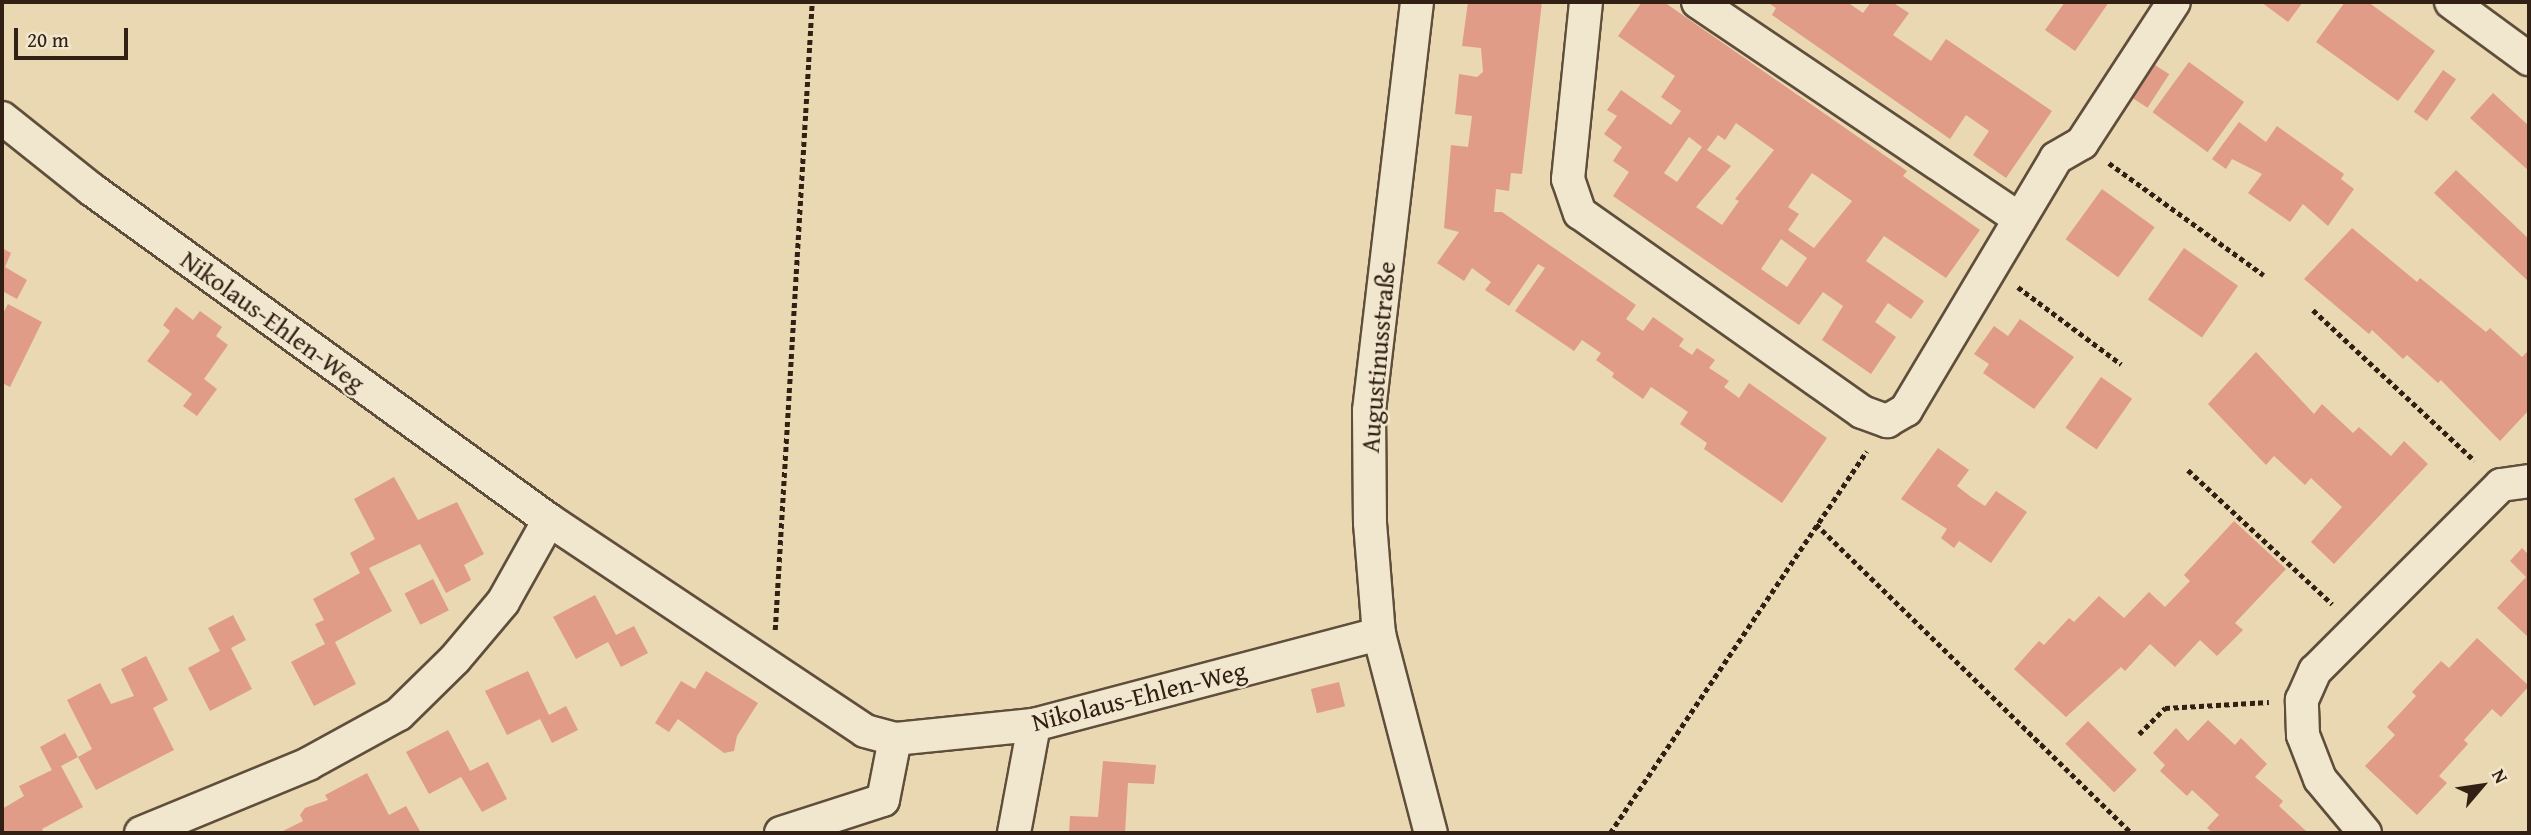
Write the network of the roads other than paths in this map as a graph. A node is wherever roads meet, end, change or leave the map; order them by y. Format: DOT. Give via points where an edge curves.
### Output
graph roads {
  1 [pos="1417,2"];
  2 [pos="1586,2"];
  3 [pos="1698,2"];
  4 [pos="2174,2"];
  5 [pos="2451,2"];
  6 [pos="2529,59"];
  7 [pos="2,118"];
  8 [pos="2020,219"];
  9 [pos="2515,483"];
  10 [pos="549,520"];
  11 [pos="1380,634"];
  12 [pos="1034,725"];
  13 [pos="895,739"];
  14 [pos="141,833"];
  15 [pos="781,833"];
  16 [pos="1014,833"];
  17 [pos="1431,833"];
  18 [pos="2365,833"];
  1 -- 11 [label="street, Augustinusstraße" via="1369,411 1370,523"];
  2 -- 8 [label="street" via="1568,179 1580,213 1862,412 1887,421 1906,410"];
  3 -- 8 [label="street"];
  4 -- 8 [label="street" via="2082,143 2056,158"];
  5 -- 6 [label="street"];
  7 -- 10 [label="street, Nikolaus-Ehlen-Weg" via="91,189"];
  9 -- 18 [label="street" via="2356,626 2315,671 2302,700 2303,735 2320,779"];
  10 -- 13 [label="street, Nikolaus-Ehlen-Weg" via="773,673 865,731"];
  10 -- 14 [label="street" via="503,602 455,659 399,714 308,764"];
  11 -- 12 [label="street, Nikolaus-Ehlen-Weg"];
  11 -- 17 [label="street, Augustinusstraße"];
  12 -- 13 [label="street, Nikolaus-Ehlen-Weg"];
  12 -- 16 [label="street"];
  13 -- 15 [label="street" via="883,800"];
}
